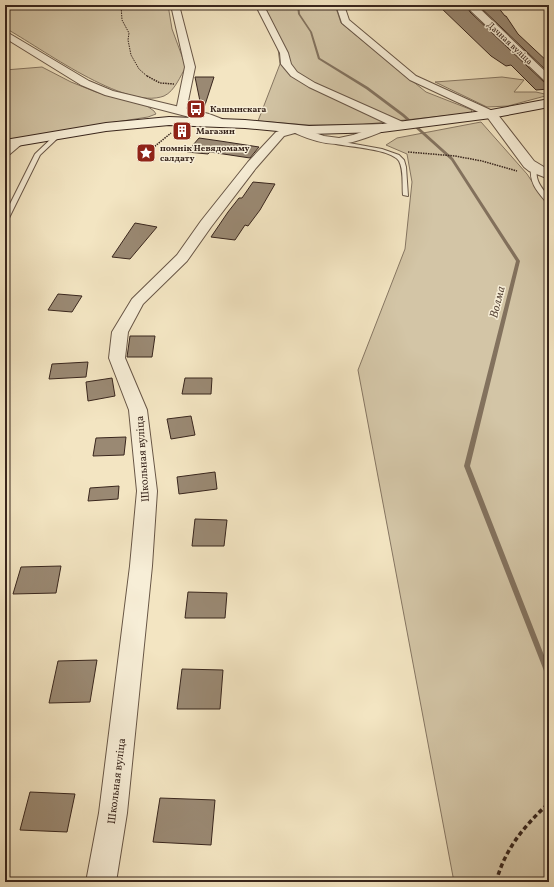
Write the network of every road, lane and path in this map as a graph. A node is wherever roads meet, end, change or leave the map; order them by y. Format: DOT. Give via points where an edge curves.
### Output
graph roads {
  1 [pos="122,5"];
  2 [pos="174,5"];
  3 [pos="262,5"];
  4 [pos="340,5"];
  5 [pos="388,5"];
  6 [pos="472,5"];
  7 [pos="5,34"];
  8 [pos="549,80"];
  9 [pos="186,86"];
  10 [pos="549,104"];
  11 [pos="181,111"];
  12 [pos="491,114"];
  13 [pos="218,122"];
  14 [pos="403,126"];
  15 [pos="382,128"];
  16 [pos="282,130"];
  17 [pos="171,133"];
  18 [pos="58,136"];
  19 [pos="338,143"];
  20 [pos="11,144"];
  21 [pos="5,151"];
  22 [pos="149,151"];
  23 [pos="387,151"];
  24 [pos="533,172"];
  25 [pos="549,175"];
  26 [pos="406,195"];
  27 [pos="549,202"];
  28 [pos="5,220"];
  29 [pos="549,803"];
  30 [pos="101,882"];
  31 [pos="496,882"];
  1 -- 9 [label="path" via="120,19 129,33 129,50 137,66 157,82"];
  2 -- 9 [label="street" via="190,67"];
  3 -- 14 [label="street" via="261,8 284,54 286,64 294,74 337,97"];
  4 -- 5 [label="street"];
  4 -- 12 [label="street" via="345,21 413,78"];
  6 -- 8 [label="street, Дачная вуліца"];
  7 -- 11 [label="street" via="85,83"];
  9 -- 11 [label="street"];
  10 -- 12 [label="street"];
  11 -- 13 [label="street"];
  12 -- 14 [label="street"];
  12 -- 24 [label="street"];
  13 -- 16 [label="street"];
  13 -- 18 [label="street" via="169,121 129,124"];
  14 -- 15 [label="street"];
  15 -- 16 [label="street"];
  15 -- 19 [label="street"];
  16 -- 19 [label="street"];
  16 -- 30 [label="street, Школьная вуліца" via="252,165 182,258 137,302 120,332 118,358 138,410 147,491 142,566 113,813"];
  17 -- 22 [label="path"];
  18 -- 20 [label="street"];
  18 -- 28 [label="lane" via="38,154"];
  19 -- 23 [label="lane"];
  20 -- 21 [label="street"];
  23 -- 24 [label="path" via="455,156"];
  23 -- 26 [label="lane" via="402,161"];
  24 -- 25 [label="street"];
  24 -- 27 [label="lane" via="533,181"];
  29 -- 31 [label="path" via="512,842"];
}
